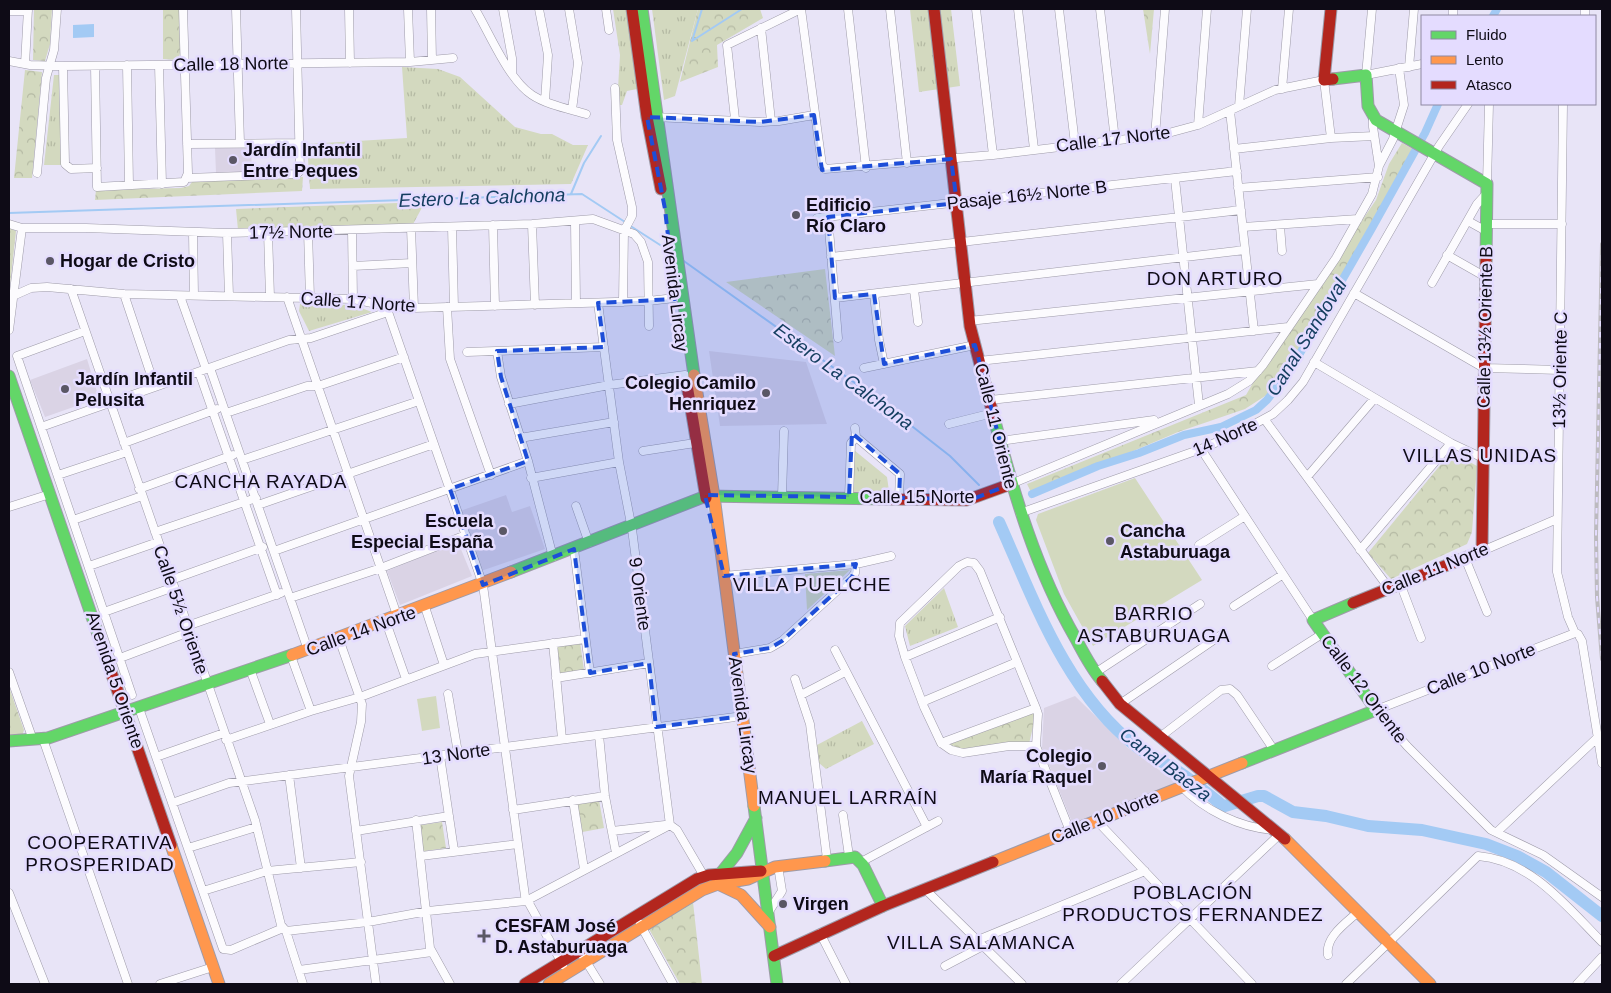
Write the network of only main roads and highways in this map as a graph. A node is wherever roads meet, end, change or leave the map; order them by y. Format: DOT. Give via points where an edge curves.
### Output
graph roads {
  1 [pos="632,9"];
  2 [pos="642,9"];
  3 [pos="934,9"];
  4 [pos="1330,9"];
  5 [pos="652,117"];
  6 [pos="1487,189"];
  7 [pos="675,264"];
  8 [pos="9,376"];
  9 [pos="1010,484"];
  10 [pos="710,496"];
  11 [pos="1482,551"];
  12 [pos="1313,620"];
  13 [pos="1376,710"];
  14 [pos="126,712"];
  15 [pos="9,741"];
  16 [pos="1205,778"];
  17 [pos="756,818"];
  18 [pos="763,871"];
  19 [pos="720,878"];
  20 [pos="883,906"];
  21 [pos="770,927"];
  22 [pos="774,956"];
  23 [pos="219,984"];
  24 [pos="525,984"];
  25 [pos="549,984"];
  26 [pos="777,984"];
  27 [pos="1430,984"];
  1 -- 5 [label="main road, Avenida Lircay"];
  2 -- 5 [label="main road, Avenida Lircay"];
  3 -- 9 [label="main road, Calle 11 Oriente" via="969,321"];
  4 -- 6 [label="main road, Calle 17 Norte" via="1324,80 1366,75 1368,106 1374,117 1423,149 1436,150"];
  5 -- 7 [label="main road, Avenida Lircay"];
  6 -- 11 [label="main road, Calle 13½ Oriente B"];
  7 -- 10 [label="main road, Avenida Lircay"];
  7 -- 10 [label="main road, Avenida Lircay" via="675,298 695,443"];
  8 -- 14 [label="main road, Avenida 5 Oriente"];
  9 -- 10 [label="main road, Calle 15 Norte" via="973,500"];
  9 -- 16 [label="main road, Calle 11 Oriente" via="1057,605 1095,673 1120,704"];
  10 -- 14 [label="main road, Calle 14 Norte" via="398,618"];
  10 -- 17 [label="main road, Avenida Lircay" via="724,576"];
  11 -- 12 [label="main road, Calle 11 Norte"];
  12 -- 13 [label="main road, Calle 12 Oriente"];
  13 -- 16 [label="main road, Calle 10 Norte"];
  14 -- 15 [label="main road, Calle 14 Norte" via="38,740"];
  14 -- 23 [label="main road, Avenida 5 Oriente"];
  16 -- 20 [label="main road, Calle 10 Norte"];
  16 -- 27 [label="main road, Calle 11 Oriente" via="1220,785 1278,832"];
  17 -- 18 [label="main road, Avenida Lircay"];
  17 -- 19 [label="main road"];
  18 -- 19 [label="main road"];
  18 -- 20 [label="main road" via="827,859 855,858"];
  18 -- 21 [label="main road, Avenida Lircay"];
  19 -- 21 [label="main road" via="744,896"];
  19 -- 24 [label="main road" via="704,876"];
  19 -- 25 [label="main road"];
  20 -- 22 [label="main road, Calle 10 Norte"];
  21 -- 22 [label="main road, Avenida Lircay"];
  22 -- 26 [label="main road, Avenida Lircay"];
}
